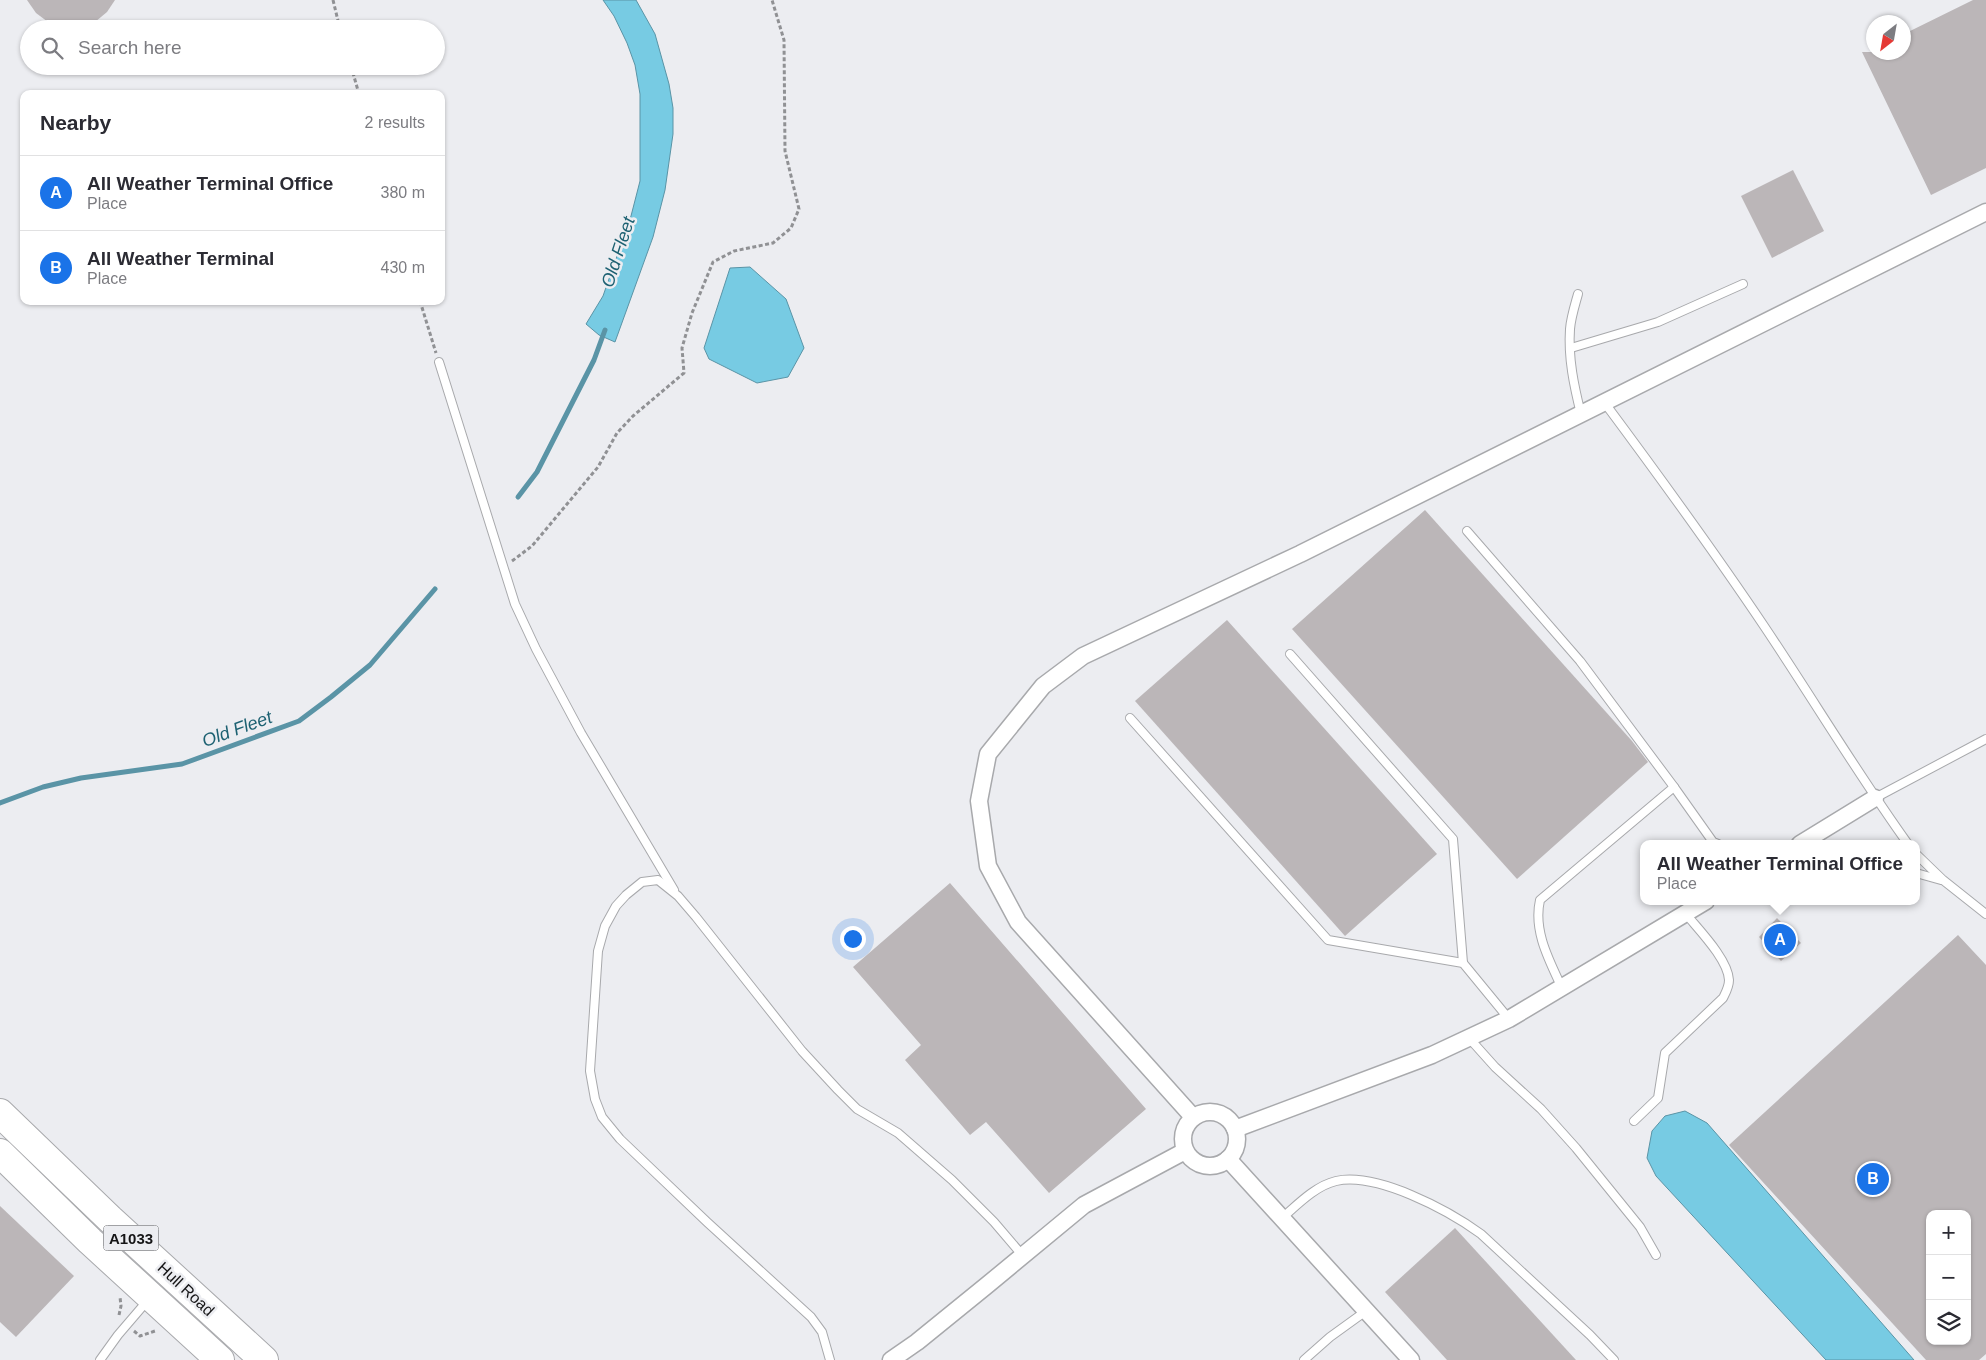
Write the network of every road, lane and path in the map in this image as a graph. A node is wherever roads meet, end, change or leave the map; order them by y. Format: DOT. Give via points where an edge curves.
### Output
graph roads {
  1 [pos="332,0"];
  2 [pos="772,0"];
  3 [pos="338,20"];
  4 [pos="354,75"];
  5 [pos="358,90"];
  6 [pos="1986,212"];
  7 [pos="1743,284"];
  8 [pos="1578,294"];
  9 [pos="421,305"];
  10 [pos="1571,348"];
  11 [pos="439,362"];
  12 [pos="1604,402"];
  13 [pos="1581,414"];
  14 [pos="1467,531"];
  15 [pos="504,568"];
  16 [pos="1290,654"];
  17 [pos="1130,718"];
  18 [pos="1986,738"];
  19 [pos="1674,787"];
  20 [pos="1875,798"];
  21 [pos="1712,840"];
  22 [pos="1807,840"];
  23 [pos="1905,840"];
  24 [pos="1920,858"];
  25 [pos="1920,874"];
  26 [pos="1943,880"];
  27 [pos="678,896"];
  28 [pos="1700,905"];
  29 [pos="1686,914"];
  30 [pos="1986,914"];
  31 [pos="1464,963"];
  32 [pos="1562,988"];
  33 [pos="1509,1019"];
  34 [pos="1469,1038"];
  35 [pos="0,1113"];
  36 [pos="1193,1117"];
  37 [pos="1634,1121"];
  38 [pos="1235,1129"];
  39 [pos="1185,1151"];
  40 [pos="0,1153"];
  41 [pos="1228,1159"];
  42 [pos="1282,1218"];
  43 [pos="1656,1255"];
  44 [pos="1023,1256"];
  45 [pos="151,1297"];
  46 [pos="1366,1311"];
  47 [pos="102,1358"];
  48 [pos="111,1360"];
  49 [pos="220,1360"];
  50 [pos="264,1360"];
  51 [pos="830,1360"];
  52 [pos="891,1360"];
  53 [pos="1304,1360"];
  54 [pos="1411,1360"];
  55 [pos="1614,1360"];
  1 -- 3 [label="path"];
  2 -- 15 [label="path" via="784,40 785,151 799,209 791,228 773,243 734,251 713,262 682,348 684,373 617,433 598,467 532,546"];
  4 -- 5 [label="path"];
  6 -- 12 [label="street"];
  7 -- 10 [label="lane" via="1658,322"];
  8 -- 10 [label="lane" via="1570,328"];
  9 -- 11 [label="path"];
  10 -- 13 [label="lane" via="1572,375"];
  11 -- 15 [label="lane"];
  12 -- 13 [label="street"];
  12 -- 20 [label="lane" via="1754,611"];
  13 -- 36 [label="street" via="1300,554 1083,656 1042,686 988,754 979,801 988,866 1018,922"];
  14 -- 19 [label="lane" via="1580,661"];
  15 -- 27 [label="lane" via="515,604 536,649"];
  16 -- 31 [label="lane" via="1453,839"];
  17 -- 31 [label="lane" via="1328,940"];
  18 -- 20 [label="lane"];
  19 -- 21 [label="lane"];
  19 -- 32 [label="lane" via="1540,900 1537,914 1544,949"];
  20 -- 22 [label="street"];
  20 -- 23 [label="lane"];
  24 -- 26 [label="lane"];
  25 -- 26 [label="lane"];
  26 -- 30 [label="lane"];
  27 -- 44 [label="lane" via="802,1051 838,1090 857,1109 898,1133 952,1180"];
  27 -- 51 [label="lane" via="658,880 642,882 626,894 605,926 598,951 590,1071 595,1099 602,1117 620,1139 811,1317 822,1332"];
  28 -- 29 [label="street"];
  29 -- 32 [label="street"];
  29 -- 37 [label="lane" via="1728,972 1728,988 1722,998 1665,1054 1658,1098"];
  31 -- 33 [label="lane"];
  32 -- 33 [label="street"];
  33 -- 34 [label="street"];
  34 -- 38 [label="street"];
  34 -- 43 [label="lane" via="1495,1067 1541,1108 1576,1148 1640,1227"];
  35 -- 50 [label="highway, Hull Road / A1033"];
  36 -- 38 [label="street" via="1201,1113 1217,1113 1231,1122"];
  36 -- 39 [label="street" via="1183,1133"];
  38 -- 41 [label="street" via="1236,1145"];
  39 -- 41 [label="street" via="1190,1158 1205,1166 1221,1164"];
  39 -- 44 [label="street" via="1084,1205"];
  40 -- 45 [label="highway, Hull Road / A1033"];
  41 -- 42 [label="street"];
  42 -- 46 [label="street"];
  42 -- 55 [label="lane" via="1309,1195 1334,1182 1371,1182 1405,1193 1463,1220 1481,1234"];
  44 -- 52 [label="street"];
  45 -- 47 [label="lane"];
  45 -- 49 [label="highway, Hull Road / A1033"];
  46 -- 53 [label="lane"];
  46 -- 54 [label="street"];
  47 -- 48 [label="lane"];
}
